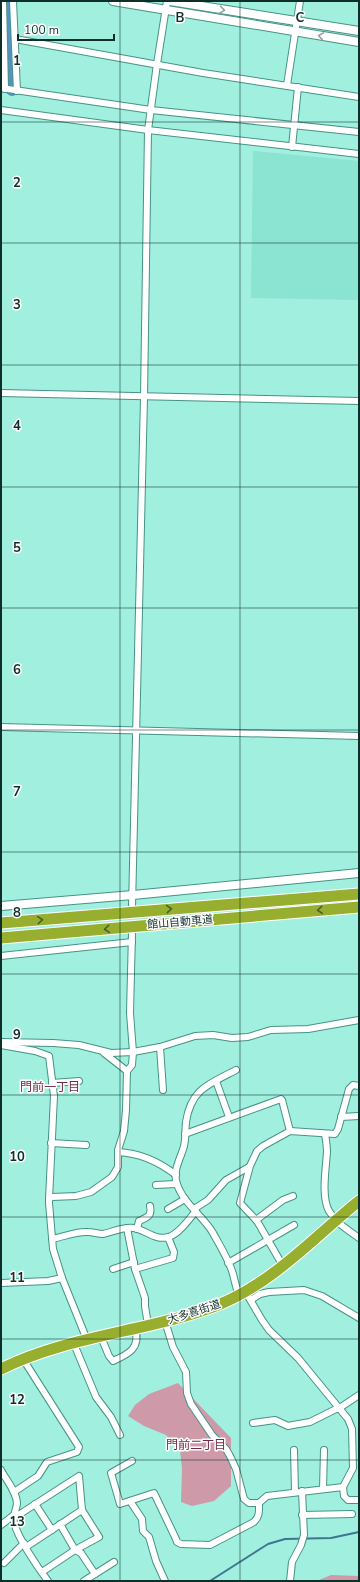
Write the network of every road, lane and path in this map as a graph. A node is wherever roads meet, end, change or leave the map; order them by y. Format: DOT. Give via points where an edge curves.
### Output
graph roads {
  1 [pos="3,1"];
  2 [pos="13,1"];
  3 [pos="113,1"];
  4 [pos="168,1"];
  5 [pos="300,1"];
  6 [pos="166,10"];
  7 [pos="296,22"];
  8 [pos="295,31"];
  9 [pos="359,31"];
  10 [pos="3,36"];
  11 [pos="16,39"];
  12 [pos="359,42"];
  13 [pos="157,64"];
  14 [pos="287,85"];
  15 [pos="298,87"];
  16 [pos="3,89"];
  17 [pos="18,91"];
  18 [pos="359,97"];
  19 [pos="1,110"];
  20 [pos="151,110"];
  21 [pos="294,125"];
  22 [pos="148,130"];
  23 [pos="359,132"];
  24 [pos="292,147"];
  25 [pos="359,154"];
  26 [pos="1,393"];
  27 [pos="144,397"];
  28 [pos="359,401"];
  29 [pos="1,727"];
  30 [pos="135,730"];
  31 [pos="359,736"];
  32 [pos="359,874"];
  33 [pos="359,894"];
  34 [pos="133,895"];
  35 [pos="1,906"];
  36 [pos="132,907"];
  37 [pos="359,907"];
  38 [pos="1,923"];
  39 [pos="132,933"];
  40 [pos="1,938"];
  41 [pos="132,942"];
  42 [pos="1,956"];
  43 [pos="359,1020"];
  44 [pos="1,1042"];
  45 [pos="1,1045"];
  46 [pos="160,1046"];
  47 [pos="102,1051"];
  48 [pos="133,1052"];
  49 [pos="236,1070"];
  50 [pos="127,1071"];
  51 [pos="216,1081"];
  52 [pos="79,1082"];
  53 [pos="52,1083"];
  54 [pos="359,1086"];
  55 [pos="164,1090"];
  56 [pos="359,1116"];
  57 [pos="229,1117"];
  58 [pos="341,1117"];
  59 [pos="290,1131"];
  60 [pos="185,1134"];
  61 [pos="325,1134"];
  62 [pos="51,1143"];
  63 [pos="86,1145"];
  64 [pos="118,1152"];
  65 [pos="249,1167"];
  66 [pos="176,1175"];
  67 [pos="176,1184"];
  68 [pos="156,1185"];
  69 [pos="293,1196"];
  70 [pos="49,1199"];
  71 [pos="185,1199"];
  72 [pos="359,1201"];
  73 [pos="150,1206"];
  74 [pos="168,1209"];
  75 [pos="195,1210"];
  76 [pos="256,1220"];
  77 [pos="335,1220"];
  78 [pos="294,1226"];
  79 [pos="127,1228"];
  80 [pos="137,1229"];
  81 [pos="168,1237"];
  82 [pos="359,1238"];
  83 [pos="52,1240"];
  84 [pos="269,1240"];
  85 [pos="134,1262"];
  86 [pos="228,1263"];
  87 [pos="283,1266"];
  88 [pos="113,1269"];
  89 [pos="135,1269"];
  90 [pos="62,1278"];
  91 [pos="1,1283"];
  92 [pos="245,1295"];
  93 [pos="359,1318"];
  94 [pos="165,1321"];
  95 [pos="148,1325"];
  96 [pos="135,1328"];
  97 [pos="101,1337"];
  98 [pos="87,1340"];
  99 [pos="74,1344"];
  100 [pos="23,1359"];
  101 [pos="1,1369"];
  102 [pos="359,1395"];
  103 [pos="338,1408"];
  104 [pos="253,1423"];
  105 [pos="120,1435"];
  106 [pos="359,1435"];
  107 [pos="352,1436"];
  108 [pos="294,1450"];
  109 [pos="324,1450"];
  110 [pos="132,1461"];
  111 [pos="1,1470"];
  112 [pos="343,1487"];
  113 [pos="323,1489"];
  114 [pos="14,1492"];
  115 [pos="299,1492"];
  116 [pos="359,1500"];
  117 [pos="130,1501"];
  118 [pos="259,1503"];
  119 [pos="35,1504"];
  120 [pos="82,1510"];
  121 [pos="352,1514"];
  122 [pos="14,1515"];
  123 [pos="302,1515"];
  124 [pos="60,1524"];
  125 [pos="1,1525"];
  126 [pos="52,1530"];
  127 [pos="25,1545"];
  128 [pos="76,1550"];
  129 [pos="114,1562"];
  130 [pos="4,1563"];
  131 [pos="42,1572"];
  132 [pos="95,1574"];
  133 [pos="48,1581"];
  134 [pos="84,1581"];
  135 [pos="164,1581"];
  136 [pos="290,1581"];
  1 -- 10 [label="street"];
  2 -- 11 [label="street"];
  3 -- 6 [label="street"];
  4 -- 6 [label="street"];
  4 -- 7 [label="street, one-way"];
  5 -- 7 [label="street"];
  6 -- 8 [label="street"];
  6 -- 13 [label="street"];
  7 -- 8 [label="street"];
  7 -- 9 [label="street"];
  12 -- 8 [label="street, one-way"];
  8 -- 14 [label="street"];
  10 -- 16 [label="street"];
  11 -- 13 [label="street"];
  11 -- 17 [label="street"];
  13 -- 14 [label="street"];
  13 -- 20 [label="street"];
  14 -- 15 [label="street"];
  15 -- 18 [label="street"];
  15 -- 21 [label="street"];
  16 -- 17 [label="street"];
  17 -- 20 [label="street"];
  19 -- 22 [label="street"];
  20 -- 21 [label="street"];
  20 -- 22 [label="street"];
  21 -- 23 [label="street"];
  21 -- 24 [label="street"];
  22 -- 24 [label="street"];
  22 -- 27 [label="street"];
  24 -- 25 [label="street"];
  26 -- 27 [label="street"];
  27 -- 28 [label="street"];
  27 -- 30 [label="street"];
  29 -- 30 [label="street"];
  30 -- 31 [label="street"];
  30 -- 34 [label="street"];
  32 -- 34 [label="street"];
  38 -- 33 [label="highway, 館山自動車道, one-way"];
  34 -- 35 [label="street"];
  34 -- 36 [label="street"];
  37 -- 40 [label="highway, 館山自動車道, one-way"];
  39 -- 41 [label="street"];
  41 -- 42 [label="street"];
  41 -- 48 [label="street" via="130,1013"];
  43 -- 46 [label="street" via="308,1029 271,1030 248,1037 196,1036"];
  44 -- 47 [label="street" via="79,1045"];
  45 -- 53 [label="street" via="49,1056"];
  46 -- 48 [label="street"];
  46 -- 55 [label="street"];
  47 -- 48 [label="street"];
  47 -- 50 [label="street"];
  48 -- 50 [label="street" via="132,1065"];
  49 -- 51 [label="street"];
  50 -- 64 [label="street" via="124,1131"];
  51 -- 57 [label="street"];
  51 -- 60 [label="street" via="202,1089 192,1100 188,1108"];
  52 -- 53 [label="street"];
  53 -- 62 [label="street" via="54,1096"];
  54 -- 58 [label="street" via="353,1085 349,1089"];
  56 -- 58 [label="street"];
  57 -- 59 [label="street" via="281,1099"];
  57 -- 60 [label="street"];
  58 -- 61 [label="street" via="335,1134"];
  59 -- 61 [label="street"];
  59 -- 65 [label="street" via="257,1151"];
  60 -- 66 [label="street"];
  61 -- 77 [label="street" via="326,1198 328,1210"];
  62 -- 63 [label="street"];
  62 -- 70 [label="street"];
  64 -- 66 [label="street" via="151,1158"];
  64 -- 70 [label="street" via="118,1167 112,1177 91,1192"];
  65 -- 75 [label="street" via="226,1180"];
  65 -- 76 [label="street" via="240,1203"];
  66 -- 67 [label="street"];
  67 -- 68 [label="street"];
  67 -- 71 [label="street"];
  69 -- 76 [label="street" via="283,1200"];
  70 -- 83 [label="street"];
  71 -- 74 [label="street"];
  71 -- 75 [label="street"];
  72 -- 77 [label="highway, 大多喜街道"];
  73 -- 80 [label="street" via="150,1216 139,1221"];
  75 -- 81 [label="street" via="187,1222"];
  75 -- 86 [label="street" via="212,1232"];
  76 -- 84 [label="street"];
  77 -- 82 [label="street"];
  77 -- 87 [label="highway, 大多喜街道"];
  78 -- 84 [label="street"];
  79 -- 80 [label="street"];
  79 -- 83 [label="street" via="102,1234 81,1232"];
  79 -- 85 [label="street"];
  80 -- 81 [label="street" via="156,1237"];
  81 -- 89 [label="street" via="174,1252 173,1258"];
  83 -- 90 [label="street"];
  84 -- 86 [label="street"];
  84 -- 87 [label="street"];
  85 -- 88 [label="street"];
  85 -- 89 [label="street"];
  86 -- 92 [label="street" via="236,1289"];
  87 -- 92 [label="highway, 大多喜街道"];
  89 -- 95 [label="street" via="145,1298"];
  90 -- 91 [label="street"];
  90 -- 98 [label="street"];
  92 -- 93 [label="street" via="304,1290 322,1296"];
  92 -- 94 [label="highway, 大多喜街道"];
  92 -- 103 [label="street" via="266,1325 298,1358"];
  94 -- 95 [label="highway, 大多喜街道"];
  94 -- 118 [label="street" via="173,1347 186,1372 187,1393 191,1404 230,1456 244,1499 249,1503"];
  95 -- 96 [label="highway, 大多喜街道"];
  96 -- 97 [label="highway, 大多喜街道"];
  96 -- 97 [label="street" via="135,1346 127,1354 113,1361"];
  97 -- 98 [label="highway, 大多喜街道"];
  98 -- 99 [label="highway, 大多喜街道"];
  99 -- 100 [label="highway, 大多喜街道"];
  99 -- 105 [label="street" via="96,1397 112,1417"];
  100 -- 101 [label="highway, 大多喜街道"];
  100 -- 114 [label="street" via="79,1446 77,1452 46,1462 38,1476"];
  102 -- 103 [label="street"];
  103 -- 104 [label="street" via="310,1422 288,1426 275,1420"];
  103 -- 107 [label="street" via="348,1419"];
  106 -- 107 [label="street"];
  107 -- 112 [label="street" via="353,1468"];
  108 -- 115 [label="street"];
  109 -- 113 [label="street"];
  110 -- 117 [label="street" via="111,1472 120,1504"];
  111 -- 114 [label="street"];
  112 -- 113 [label="street"];
  112 -- 116 [label="street" via="344,1496 348,1500"];
  113 -- 115 [label="street"];
  114 -- 122 [label="street" via="17,1504"];
  115 -- 118 [label="street" via="267,1496"];
  115 -- 123 [label="street"];
  117 -- 118 [label="street" via="154,1493 177,1542 210,1545 259,1518"];
  117 -- 135 [label="street" via="142,1518 143,1531 149,1537"];
  119 -- 120 [label="street" via="79,1476"];
  119 -- 122 [label="street"];
  119 -- 126 [label="street"];
  120 -- 124 [label="street"];
  120 -- 128 [label="street" via="99,1537"];
  121 -- 123 [label="street"];
  122 -- 125 [label="street"];
  122 -- 127 [label="street" via="14,1523"];
  123 -- 136 [label="street" via="304,1535 292,1562"];
  124 -- 126 [label="street"];
  124 -- 128 [label="street"];
  126 -- 127 [label="street"];
  127 -- 130 [label="street"];
  127 -- 131 [label="street"];
  128 -- 131 [label="street"];
  128 -- 132 [label="street" via="81,1553"];
  129 -- 132 [label="street"];
  131 -- 133 [label="street"];
  132 -- 134 [label="street"];
}
